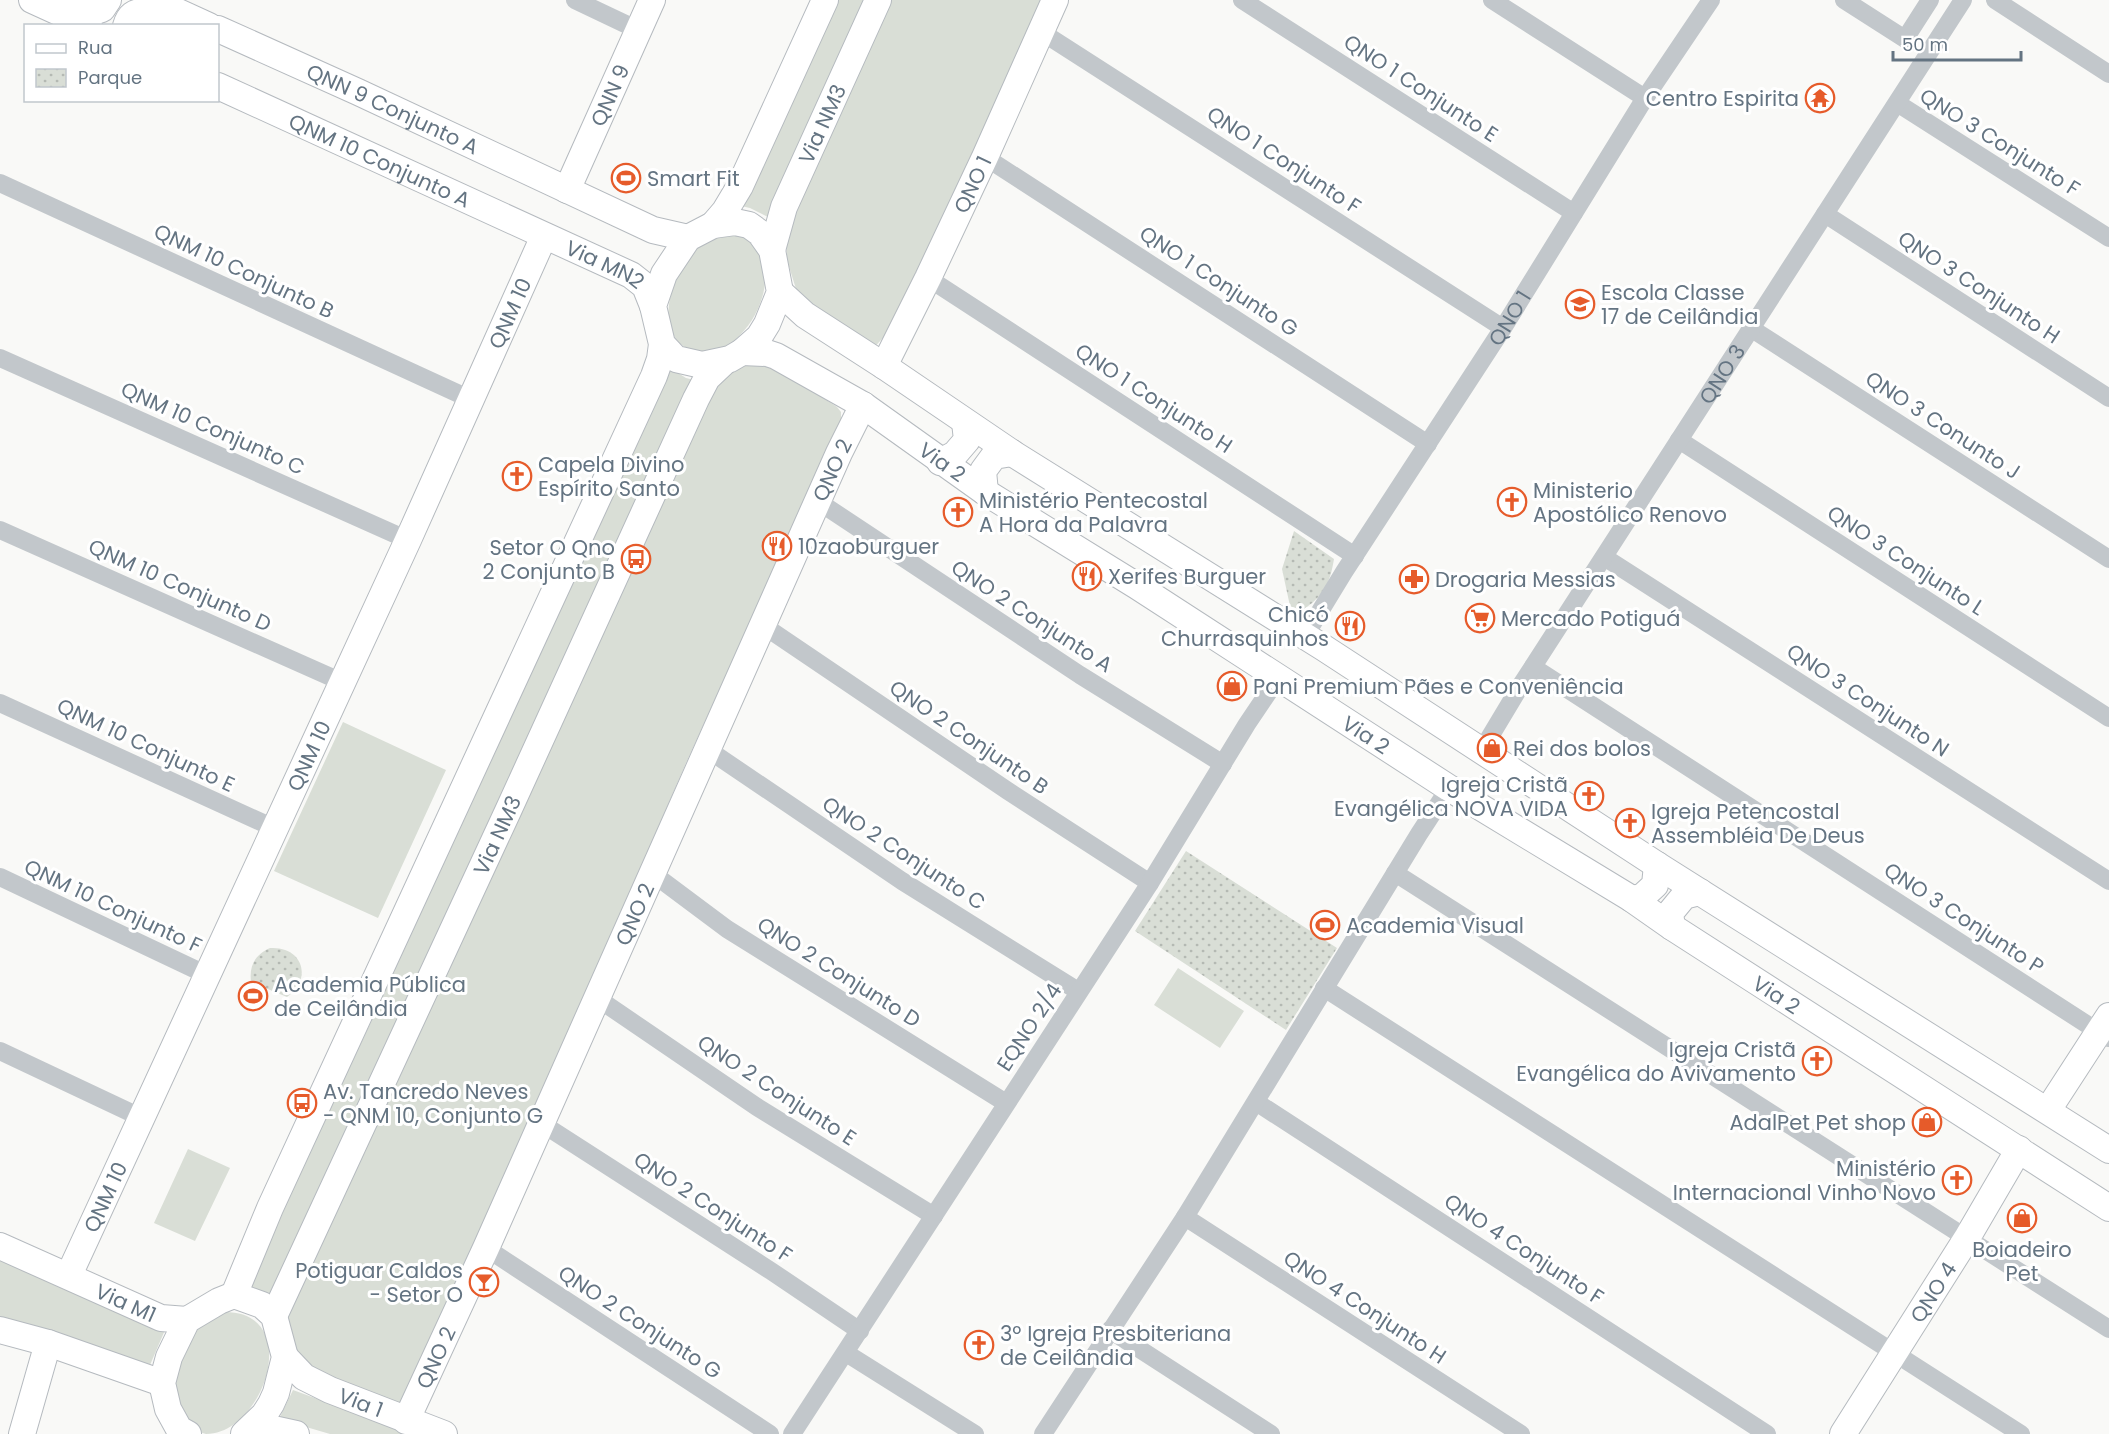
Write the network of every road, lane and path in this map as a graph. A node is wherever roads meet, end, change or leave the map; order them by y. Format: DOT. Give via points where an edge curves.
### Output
graph roads {
  1 [pos="32,0"];
  2 [pos="66,0"];
  3 [pos="108,0"];
  4 [pos="152,0"];
  5 [pos="575,0"];
  6 [pos="652,0"];
  7 [pos="825,0"];
  8 [pos="878,0"];
  9 [pos="1055,0"];
  10 [pos="1242,0"];
  11 [pos="1492,0"];
  12 [pos="1711,0"];
  13 [pos="1844,0"];
  14 [pos="1930,0"];
  15 [pos="1963,0"];
  16 [pos="1995,0"];
  17 [pos="84,24"];
  18 [pos="127,24"];
  19 [pos="172,24"];
  20 [pos="205,24"];
  21 [pos="219,30"];
  22 [pos="638,30"];
  23 [pos="1040,31"];
  24 [pos="219,45"];
  25 [pos="2109,74"];
  26 [pos="219,86"];
  27 [pos="358,92"];
  28 [pos="1645,98"];
  29 [pos="1897,103"];
  30 [pos="985,157"];
  31 [pos="0,183"];
  32 [pos="567,190"];
  33 [pos="1574,213"];
  34 [pos="1825,214"];
  35 [pos="713,225"];
  36 [pos="544,236"];
  37 [pos="688,238"];
  38 [pos="2109,238"];
  39 [pos="772,250"];
  40 [pos="928,278"];
  41 [pos="780,292"];
  42 [pos="653,306"];
  43 [pos="1503,328"];
  44 [pos="1752,329"];
  45 [pos="663,344"];
  46 [pos="734,356"];
  47 [pos="0,358"];
  48 [pos="884,366"];
  49 [pos="2109,398"];
  50 [pos="470,399"];
  51 [pos="863,405"];
  52 [pos="965,422"];
  53 [pos="1679,440"];
  54 [pos="1428,444"];
  55 [pos="1012,453"];
  56 [pos="940,462"];
  57 [pos="985,492"];
  58 [pos="819,502"];
  59 [pos="0,530"];
  60 [pos="408,540"];
  61 [pos="1355,556"];
  62 [pos="1604,557"];
  63 [pos="2109,559"];
  64 [pos="764,626"];
  65 [pos="1305,636"];
  66 [pos="1533,667"];
  67 [pos="1278,678"];
  68 [pos="342,682"];
  69 [pos="0,703"];
  70 [pos="2109,718"];
  71 [pos="707,749"];
  72 [pos="1482,750"];
  73 [pos="1223,764"];
  74 [pos="1449,788"];
  75 [pos="274,828"];
  76 [pos="1657,865"];
  77 [pos="652,873"];
  78 [pos="1395,873"];
  79 [pos="0,877"];
  80 [pos="2109,881"];
  81 [pos="1150,883"];
  82 [pos="1700,892"];
  83 [pos="1632,899"];
  84 [pos="1672,927"];
  85 [pos="207,975"];
  86 [pos="1324,988"];
  87 [pos="1078,991"];
  88 [pos="597,998"];
  89 [pos="2106,1029"];
  90 [pos="0,1051"];
  91 [pos="1256,1102"];
  92 [pos="1006,1103"];
  93 [pos="2048,1110"];
  94 [pos="140,1117"];
  95 [pos="541,1123"];
  96 [pos="2019,1149"];
  97 [pos="2109,1149"];
  98 [pos="2109,1208"];
  99 [pos="934,1216"];
  100 [pos="1185,1217"];
  101 [pos="1967,1238"];
  102 [pos="0,1246"];
  103 [pos="486,1248"];
  104 [pos="69,1275"];
  105 [pos="234,1295"];
  106 [pos="274,1316"];
  107 [pos="187,1320"];
  108 [pos="2109,1329"];
  109 [pos="0,1330"];
  110 [pos="1110,1330"];
  111 [pos="861,1331"];
  112 [pos="48,1344"];
  113 [pos="846,1353"];
  114 [pos="1894,1354"];
  115 [pos="285,1357"];
  116 [pos="162,1383"];
  117 [pos="406,1421"];
  118 [pos="249,1429"];
  119 [pos="182,1432"];
  120 [pos="22,1434"];
  121 [pos="296,1434"];
  122 [pos="444,1434"];
  123 [pos="770,1434"];
  124 [pos="792,1434"];
  125 [pos="975,1434"];
  126 [pos="1043,1434"];
  127 [pos="1271,1434"];
  128 [pos="1521,1434"];
  129 [pos="1767,1434"];
  130 [pos="1843,1434"];
  131 [pos="2021,1434"];
  1 -- 17 [label="main road"];
  2 -- 3 [label="main road" via="93,12 102,9"];
  4 -- 20 [label="main road"];
  5 -- 22 [label="street"];
  6 -- 22 [label="main road, QNN 9"];
  7 -- 35 [label="main road" via="740,186"];
  8 -- 39 [label="main road, Via NM3" via="784,207"];
  9 -- 23 [label="main road, QNO 1"];
  10 -- 33 [label="street, QNO 1 Conjunto E"];
  11 -- 28 [label="street"];
  12 -- 28 [label="street, QNO 1"];
  13 -- 14 [label="street" via="1905,39"];
  15 -- 29 [label="street, QNO 3"];
  16 -- 25 [label="street"];
  18 -- 19 [label="main road" via="137,12 145,11"];
  21 -- 27 [label="main road, QNN 9 Conjunto A"];
  22 -- 32 [label="main road, QNN 9"];
  23 -- 30 [label="main road, QNO 1"];
  23 -- 43 [label="street, QNO 1 Conjunto F"];
  24 -- 27 [label="main road" via="280,75"];
  26 -- 36 [label="main road, QNM 10 Conjunto A"];
  27 -- 32 [label="main road, QNN 9 Conjunto A"];
  28 -- 33 [label="street, QNO 1"];
  29 -- 34 [label="street, QNO 3"];
  29 -- 38 [label="street, QNO 3 Conjunto F"];
  30 -- 40 [label="main road, QNO 1"];
  30 -- 54 [label="street, QNO 1 Conjunto G"];
  31 -- 50 [label="street, QNM 10 Conjunto B"];
  32 -- 37 [label="main road" via="653,230"];
  33 -- 43 [label="street, QNO 1"];
  34 -- 44 [label="street, QNO 3"];
  34 -- 49 [label="street, QNO 3 Conjunto H"];
  35 -- 37 [label="main road"];
  35 -- 39 [label="main road" via="749,225"];
  36 -- 42 [label="main road, Via MN2" via="632,274 645,286"];
  36 -- 50 [label="main road, QNM 10"];
  37 -- 42 [label="main road" via="664,274"];
  39 -- 41 [label="main road"];
  40 -- 48 [label="main road, QNO 1"];
  40 -- 61 [label="street, QNO 1 Conjunto H"];
  41 -- 46 [label="main road" via="759,337"];
  41 -- 48 [label="main road" via="805,315"];
  42 -- 45 [label="main road"];
  43 -- 54 [label="street, QNO 1"];
  44 -- 53 [label="street, QNO 3"];
  44 -- 63 [label="street, QNO 3 Conunto J"];
  45 -- 46 [label="main road" via="676,359 702,366"];
  45 -- 105 [label="main road" via="654,376 270,1208"];
  46 -- 51 [label="main road, Via 2" via="776,356"];
  46 -- 106 [label="main road, Via NM3" via="707,378 696,399"];
  47 -- 60 [label="street, QNM 10 Conjunto C"];
  48 -- 52 [label="main road"];
  50 -- 60 [label="main road, QNM 10"];
  51 -- 56 [label="main road, Via 2"];
  51 -- 58 [label="main road, QNO 2"];
  52 -- 55 [label="main road"];
  52 -- 56 [label="main road" via="967,440 956,454"];
  53 -- 62 [label="street, QNO 3"];
  53 -- 70 [label="street, QNO 3 Conjunto L"];
  54 -- 61 [label="street, QNO 1"];
  55 -- 57 [label="main road" via="993,456 983,471"];
  55 -- 65 [label="main road"];
  56 -- 57 [label="main road, Via 2"];
  57 -- 67 [label="main road, Via 2"];
  58 -- 64 [label="main road, QNO 2"];
  58 -- 73 [label="street, QNO 2 Conjunto A" via="1080,675"];
  59 -- 68 [label="street, QNM 10 Conjunto D"];
  60 -- 68 [label="main road, QNM 10"];
  61 -- 65 [label="street, QNO 1"];
  62 -- 66 [label="street, QNO 3"];
  62 -- 80 [label="street, QNO 3 Conjunto N"];
  64 -- 71 [label="main road, QNO 2"];
  64 -- 81 [label="street, QNO 2 Conjunto B"];
  65 -- 72 [label="main road"];
  66 -- 72 [label="street, QNO 3"];
  66 -- 89 [label="street, QNO 3 Conjunto P"];
  67 -- 73 [label="street, EQNO 2/4"];
  67 -- 74 [label="main road, Via 2"];
  68 -- 75 [label="main road, QNM 10"];
  69 -- 75 [label="street, QNM 10 Conjunto E"];
  71 -- 77 [label="main road, QNO 2"];
  71 -- 87 [label="street, QNO 2 Conjunto C" via="902,881"];
  72 -- 76 [label="main road"];
  73 -- 81 [label="street, EQNO 2/4"];
  74 -- 78 [label="street"];
  74 -- 83 [label="main road, Via 2"];
  75 -- 85 [label="main road, QNM 10"];
  76 -- 82 [label="main road"];
  76 -- 83 [label="main road" via="1655,885 1642,897"];
  77 -- 88 [label="main road, QNO 2"];
  77 -- 92 [label="street, QNO 2 Conjunto D" via="727,929"];
  78 -- 86 [label="street"];
  78 -- 101 [label="street"];
  79 -- 85 [label="street, QNM 10 Conjunto F"];
  81 -- 87 [label="street, EQNO 2/4"];
  82 -- 84 [label="main road" via="1684,896 1677,904 1670,913"];
  82 -- 93 [label="main road"];
  83 -- 84 [label="main road, Via 2"];
  84 -- 96 [label="main road, Via 2"];
  85 -- 94 [label="main road, QNM 10"];
  86 -- 91 [label="street"];
  86 -- 114 [label="street"];
  87 -- 92 [label="street, EQNO 2/4"];
  88 -- 95 [label="main road, QNO 2"];
  88 -- 99 [label="street, QNO 2 Conjunto E" via="757,1107"];
  89 -- 93 [label="main road"];
  90 -- 94 [label="street"];
  91 -- 100 [label="street"];
  91 -- 129 [label="street, QNO 4 Conjunto F"];
  92 -- 99 [label="street, EQNO 2/4"];
  93 -- 97 [label="main road"];
  94 -- 104 [label="main road, QNM 10"];
  95 -- 103 [label="main road, QNO 2"];
  95 -- 111 [label="street, QNO 2 Conjunto F"];
  96 -- 98 [label="main road, Via 2"];
  96 -- 101 [label="main road, QNO 4"];
  99 -- 111 [label="street, EQNO 2/4"];
  100 -- 110 [label="street"];
  100 -- 128 [label="street, QNO 4 Conjunto H"];
  101 -- 108 [label="street"];
  101 -- 114 [label="main road, QNO 4"];
  102 -- 104 [label="main road, Via M1"];
  103 -- 117 [label="main road, QNO 2"];
  103 -- 123 [label="street, QNO 2 Conjunto G"];
  104 -- 107 [label="main road, Via M1" via="161,1318"];
  105 -- 106 [label="main road" via="262,1305"];
  105 -- 107 [label="main road"];
  106 -- 115 [label="main road"];
  107 -- 116 [label="main road" via="169,1357"];
  109 -- 112 [label="main road"];
  110 -- 126 [label="street"];
  110 -- 127 [label="street"];
  111 -- 113 [label="street, EQNO 2/4"];
  112 -- 116 [label="main road"];
  112 -- 120 [label="main road"];
  113 -- 124 [label="street, EQNO 2/4"];
  113 -- 125 [label="street"];
  114 -- 130 [label="main road, QNO 4"];
  114 -- 131 [label="street"];
  115 -- 117 [label="main road, Via 1" via="304,1377"];
  115 -- 118 [label="main road" via="276,1393 264,1415"];
  116 -- 119 [label="main road" via="168,1409"];
  117 -- 122 [label="main road, Via 1"];
  118 -- 121 [label="main road"];
}
